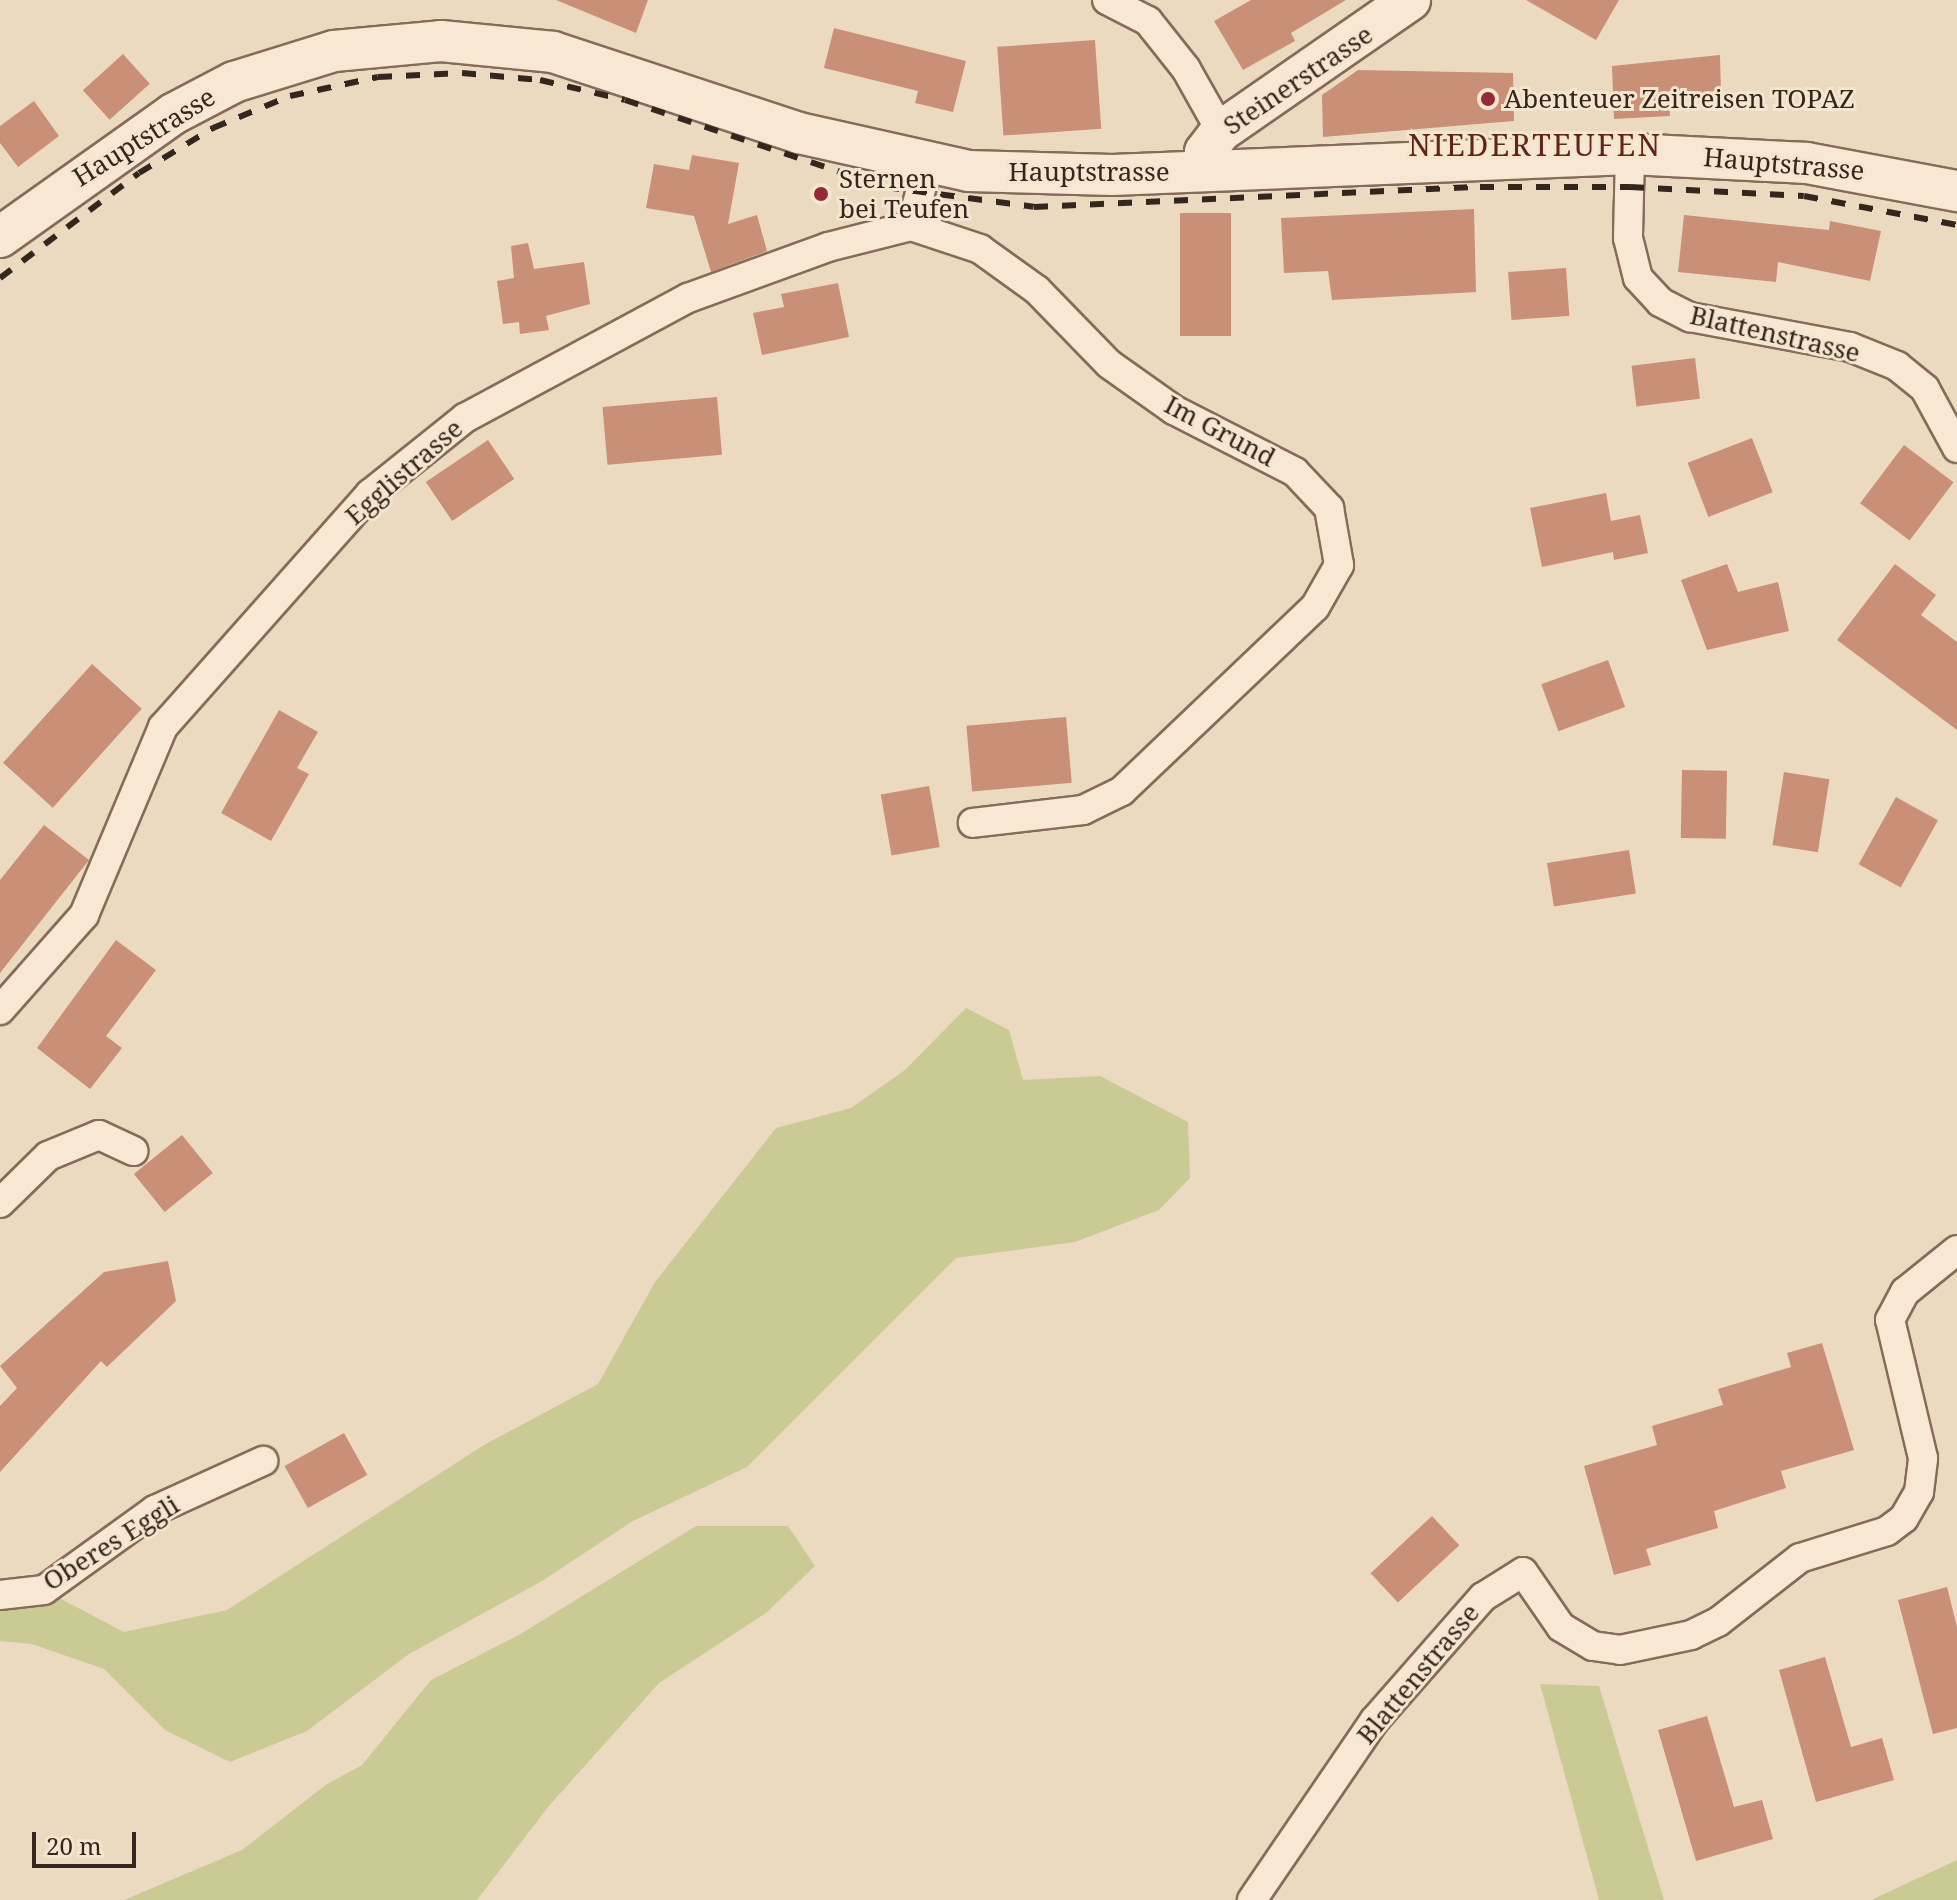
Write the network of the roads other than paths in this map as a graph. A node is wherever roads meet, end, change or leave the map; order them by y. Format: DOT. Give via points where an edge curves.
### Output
graph roads {
  1 [pos="1107,0"];
  2 [pos="1410,0"];
  3 [pos="1221,131"];
  4 [pos="1630,154"];
  5 [pos="928,164"];
  6 [pos="1205,171"];
  7 [pos="1957,191"];
  8 [pos="911,226"];
  9 [pos="0,237"];
  10 [pos="1957,448"];
  11 [pos="973,823"];
  12 [pos="0,1010"];
  13 [pos="133,1151"];
  14 [pos="0,1203"];
  15 [pos="1957,1250"];
  16 [pos="263,1461"];
  17 [pos="0,1595"];
  18 [pos="1252,1900"];
  1 -- 3 [label="street" via="1148,21 1186,69"];
  2 -- 3 [label="street, Steinerstrasse"];
  3 -- 6 [label="street, Steinerstrasse" via="1205,152"];
  4 -- 6 [label="street, Hauptstrasse"];
  4 -- 7 [label="street, Hauptstrasse" via="1807,163"];
  4 -- 10 [label="street, Blattenstrasse" via="1628,238 1638,278 1660,302 1690,317 1850,347 1897,366 1925,389"];
  5 -- 6 [label="street, Hauptstrasse" via="1034,176"];
  5 -- 8 [label="street"];
  5 -- 9 [label="street, Hauptstrasse" via="799,133 553,52 441,41 378,45 296,61 234,82 173,114"];
  8 -- 11 [label="street, Im Grund" via="980,249 1037,290 1109,364 1174,410 1295,472 1329,508 1339,565 1315,607 1122,791 1083,810"];
  8 -- 12 [label="street, Egglistrasse" via="828,247 688,298 465,418 370,494 171,715 147,757 84,915"];
  13 -- 14 [label="street" via="99,1135 48,1156"];
  15 -- 18 [label="street, Blattenstrasse" via="1905,1292 1890,1320 1923,1458 1919,1492 1904,1518 1887,1531 1800,1558 1718,1622 1691,1635 1620,1650 1593,1646 1561,1627 1523,1572 1483,1597 1374,1721"];
  16 -- 17 [label="street, Oberes Eggli" via="155,1510 44,1590"];
}
